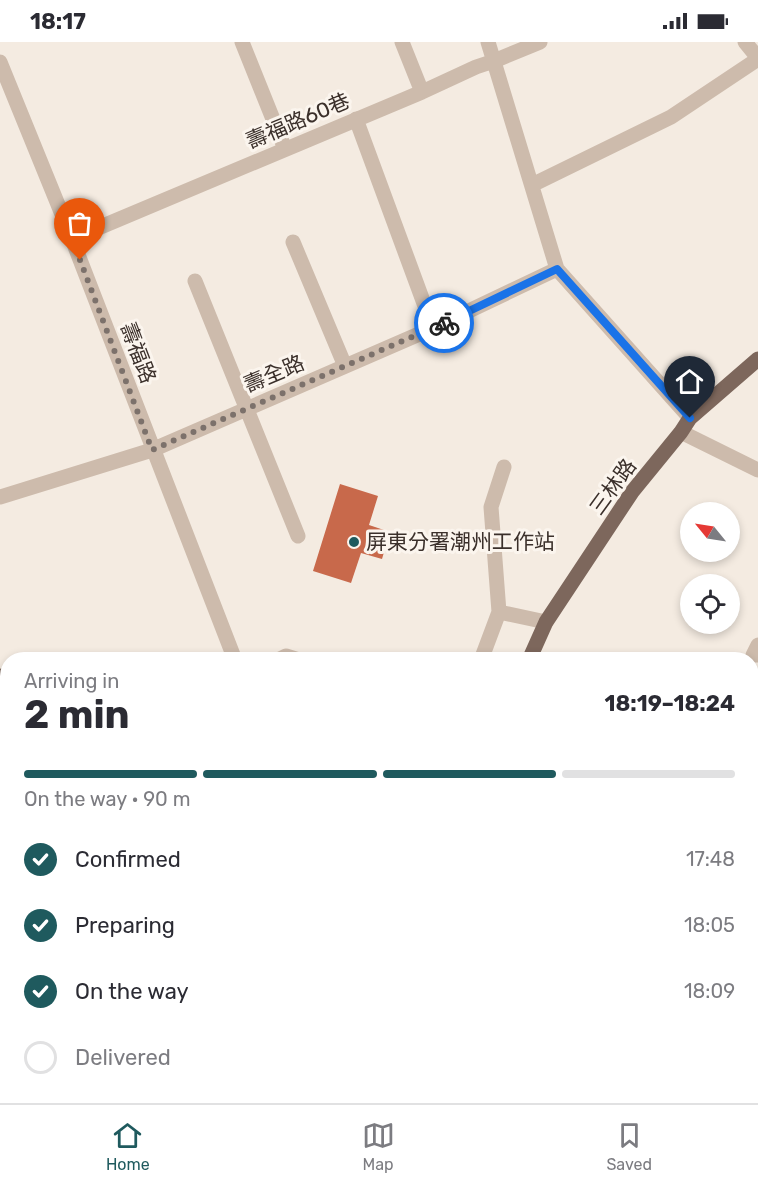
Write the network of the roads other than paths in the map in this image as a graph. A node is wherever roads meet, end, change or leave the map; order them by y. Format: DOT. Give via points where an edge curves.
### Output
graph roads {
  1 [pos="242,42"];
  2 [pos="402,42"];
  3 [pos="488,42"];
  4 [pos="540,42"];
  5 [pos="745,42"];
  6 [pos="758,58"];
  7 [pos="494,61"];
  8 [pos="0,62"];
  9 [pos="422,92"];
  10 [pos="356,119"];
  11 [pos="285,149"];
  12 [pos="532,185"];
  13 [pos="72,239"];
  14 [pos="293,242"];
  15 [pos="557,269"];
  16 [pos="195,282"];
  17 [pos="434,328"];
  18 [pos="758,360"];
  19 [pos="345,366"];
  20 [pos="247,409"];
  21 [pos="690,418"];
  22 [pos="681,432"];
  23 [pos="152,450"];
  24 [pos="504,467"];
  25 [pos="758,470"];
  26 [pos="0,497"];
  27 [pos="298,536"];
  28 [pos="499,612"];
  29 [pos="546,622"];
  30 [pos="233,652"];
  31 [pos="483,652"];
  32 [pos="533,652"];
  1 -- 11 [label="street"];
  2 -- 9 [label="street"];
  3 -- 7 [label="street"];
  4 -- 7 [label="street, 壽福路60巷"];
  5 -- 6 [label="street"];
  6 -- 12 [label="street" via="671,117"];
  7 -- 9 [label="street, 壽福路60巷"];
  7 -- 12 [label="street"];
  8 -- 13 [label="street, 壽福路"];
  9 -- 10 [label="street, 壽福路60巷"];
  10 -- 11 [label="street, 壽福路60巷"];
  10 -- 17 [label="street"];
  11 -- 13 [label="street, 壽福路60巷"];
  12 -- 15 [label="street"];
  13 -- 23 [label="street, 壽福路"];
  14 -- 19 [label="street"];
  15 -- 17 [label="street, 壽全路"];
  15 -- 21 [label="street"];
  16 -- 20 [label="street"];
  17 -- 19 [label="street, 壽全路"];
  18 -- 21 [label="main road, 三林路"];
  19 -- 20 [label="street, 壽全路"];
  20 -- 23 [label="street, 壽全路"];
  20 -- 27 [label="street"];
  21 -- 22 [label="main road, 三林路"];
  22 -- 25 [label="street"];
  22 -- 29 [label="main road, 三林路" via="632,492"];
  23 -- 26 [label="street, 壽全路"];
  23 -- 30 [label="street, 壽福路"];
  24 -- 28 [label="street" via="490,507"];
  28 -- 29 [label="street"];
  28 -- 31 [label="street"];
  29 -- 32 [label="main road, 三林路"];
}
